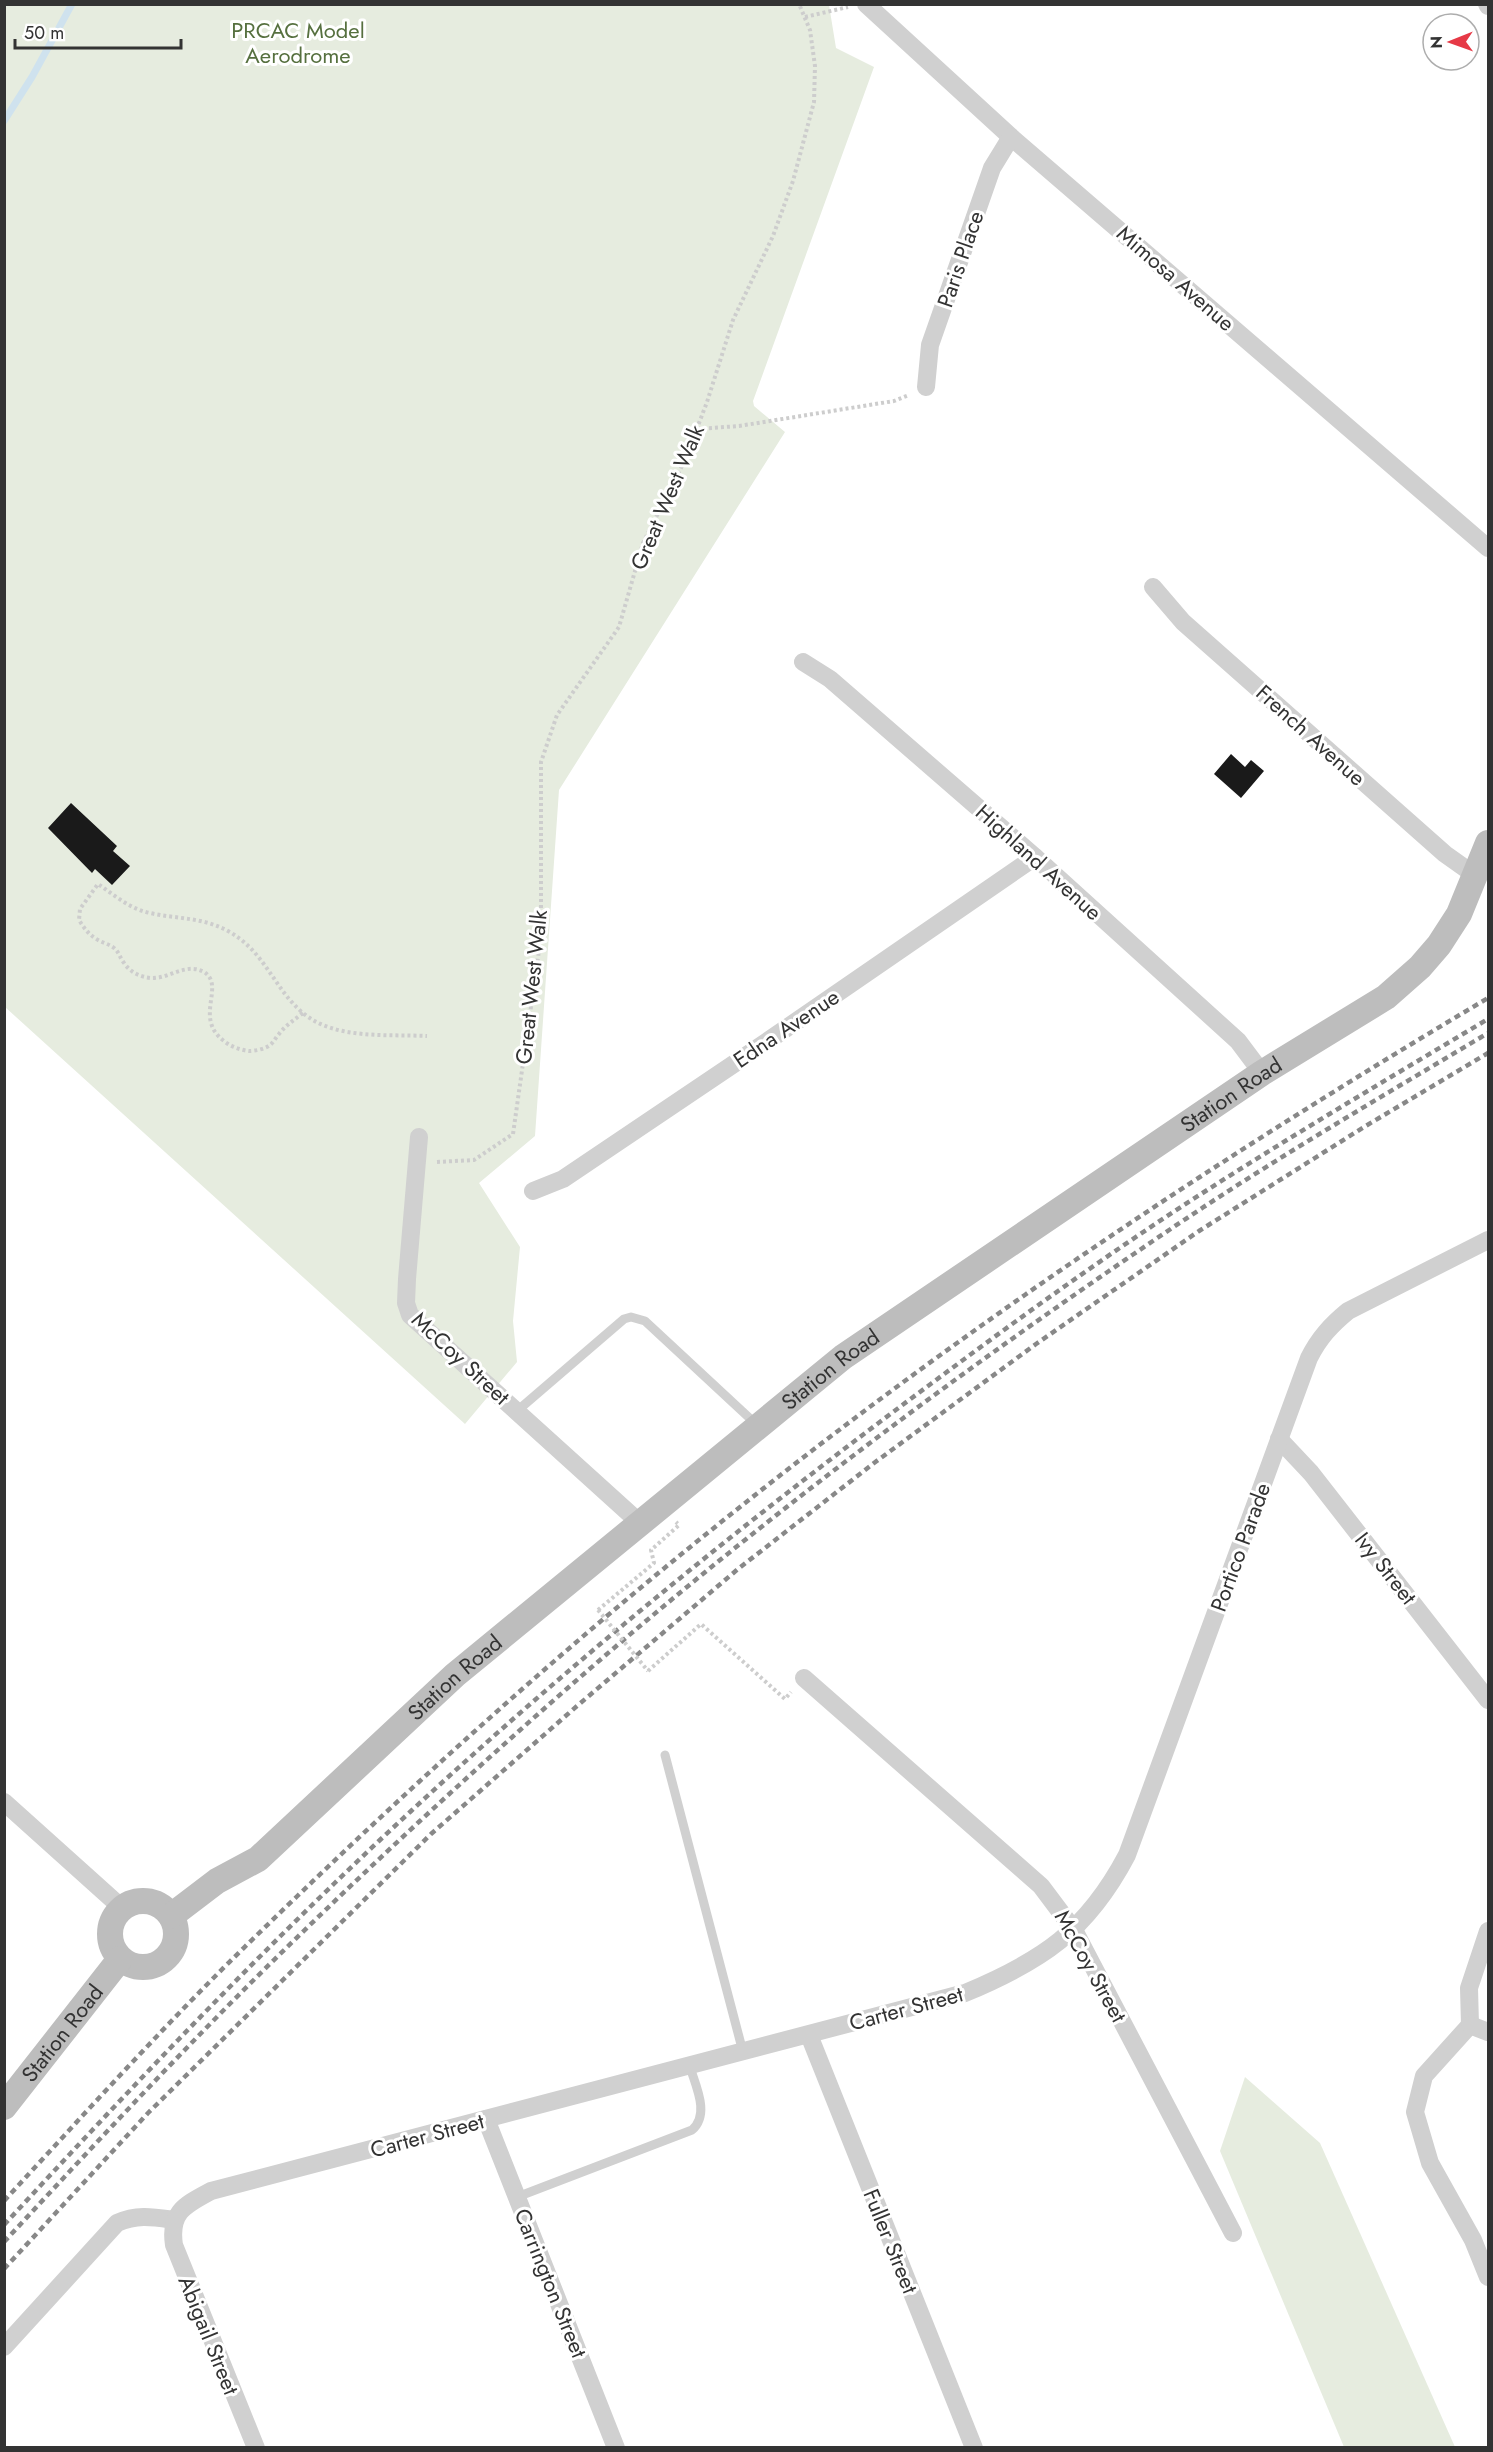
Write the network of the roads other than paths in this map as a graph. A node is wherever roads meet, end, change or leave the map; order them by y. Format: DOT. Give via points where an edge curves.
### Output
graph roads {
  1 [pos="857,6"];
  2 [pos="1011,137"];
  3 [pos="926,387"];
  4 [pos="1488,548"];
  5 [pos="1153,587"];
  6 [pos="803,662"];
  7 [pos="1488,843"];
  8 [pos="1035,857"];
  9 [pos="1476,876"];
  10 [pos="1262,1073"];
  11 [pos="419,1137"];
  12 [pos="533,1191"];
  13 [pos="1488,1240"];
  14 [pos="517,1411"];
  15 [pos="759,1426"];
  16 [pos="1279,1439"];
  17 [pos="641,1524"];
  18 [pos="804,1678"];
  19 [pos="1488,1700"];
  20 [pos="665,1755"];
  21 [pos="4,1802"];
  22 [pos="122,1908"];
  23 [pos="171,1916"];
  24 [pos="1074,1930"];
  25 [pos="1488,1931"];
  26 [pos="120,1959"];
  27 [pos="1470,2025"];
  28 [pos="1488,2032"];
  29 [pos="809,2035"];
  30 [pos="743,2052"];
  31 [pos="690,2067"];
  32 [pos="4,2107"];
  33 [pos="486,2119"];
  34 [pos="517,2197"];
  35 [pos="174,2220"];
  36 [pos="1233,2233"];
  37 [pos="1488,2277"];
  38 [pos="4,2347"];
  39 [pos="256,2448"];
  40 [pos="616,2448"];
  41 [pos="974,2448"];
  1 -- 2 [label="street, Mimosa Avenue"];
  2 -- 3 [label="street, Paris Place" via="992,168 930,345"];
  2 -- 4 [label="street, Mimosa Avenue"];
  5 -- 9 [label="street, French Avenue" via="1201,637 1445,854"];
  6 -- 8 [label="street, Highland Avenue" via="830,680"];
  7 -- 9 [label="main road, Station Road"];
  8 -- 10 [label="street, Highland Avenue" via="1238,1041"];
  8 -- 12 [label="street, Edna Avenue" via="563,1179"];
  9 -- 10 [label="main road, Station Road" via="1460,914 1420,967 1386,997"];
  10 -- 15 [label="main road, Station Road" via="843,1357"];
  11 -- 14 [label="street, McCoy Street" via="407,1279 410,1315"];
  13 -- 16 [label="street, Portico Parade" via="1348,1311 1331,1325 1309,1358"];
  14 -- 15 [label="lane" via="631,1317 645,1322"];
  14 -- 17 [label="street, McCoy Street"];
  15 -- 17 [label="main road, Station Road"];
  16 -- 19 [label="street, Ivy Street" via="1311,1473"];
  16 -- 24 [label="street, Portico Parade" via="1127,1856 1111,1885"];
  17 -- 23 [label="main road, Station Road" via="455,1675 258,1859 218,1881"];
  18 -- 24 [label="street, McCoy Street" via="1041,1886"];
  20 -- 30 [label="lane"];
  21 -- 22 [label="street"];
  22 -- 23 [label="main road" via="132,1902 154,1902"];
  22 -- 26 [label="main road" via="115,1916 110,1936"];
  23 -- 26 [label="main road" via="176,1938 167,1958 147,1968"];
  24 -- 29 [label="street, Carter Street" via="1023,1967 965,1993"];
  24 -- 36 [label="street, McCoy Street"];
  25 -- 27 [label="street" via="1469,1988"];
  26 -- 32 [label="main road, Station Road"];
  27 -- 28 [label="street"];
  27 -- 37 [label="street" via="1424,2076 1415,2112 1430,2163 1473,2240"];
  29 -- 30 [label="street, Carter Street"];
  29 -- 41 [label="street, Fuller Street"];
  30 -- 31 [label="street, Carter Street"];
  31 -- 33 [label="street, Carter Street"];
  31 -- 34 [label="lane" via="702,2112 692,2130"];
  33 -- 34 [label="street, Carrington Street"];
  33 -- 35 [label="street, Carter Street" via="212,2191 189,2203"];
  34 -- 40 [label="street, Carrington Street"];
  35 -- 38 [label="street" via="145,2216 117,2223"];
  35 -- 39 [label="street, Abigail Street" via="172,2234 179,2261"];
}
